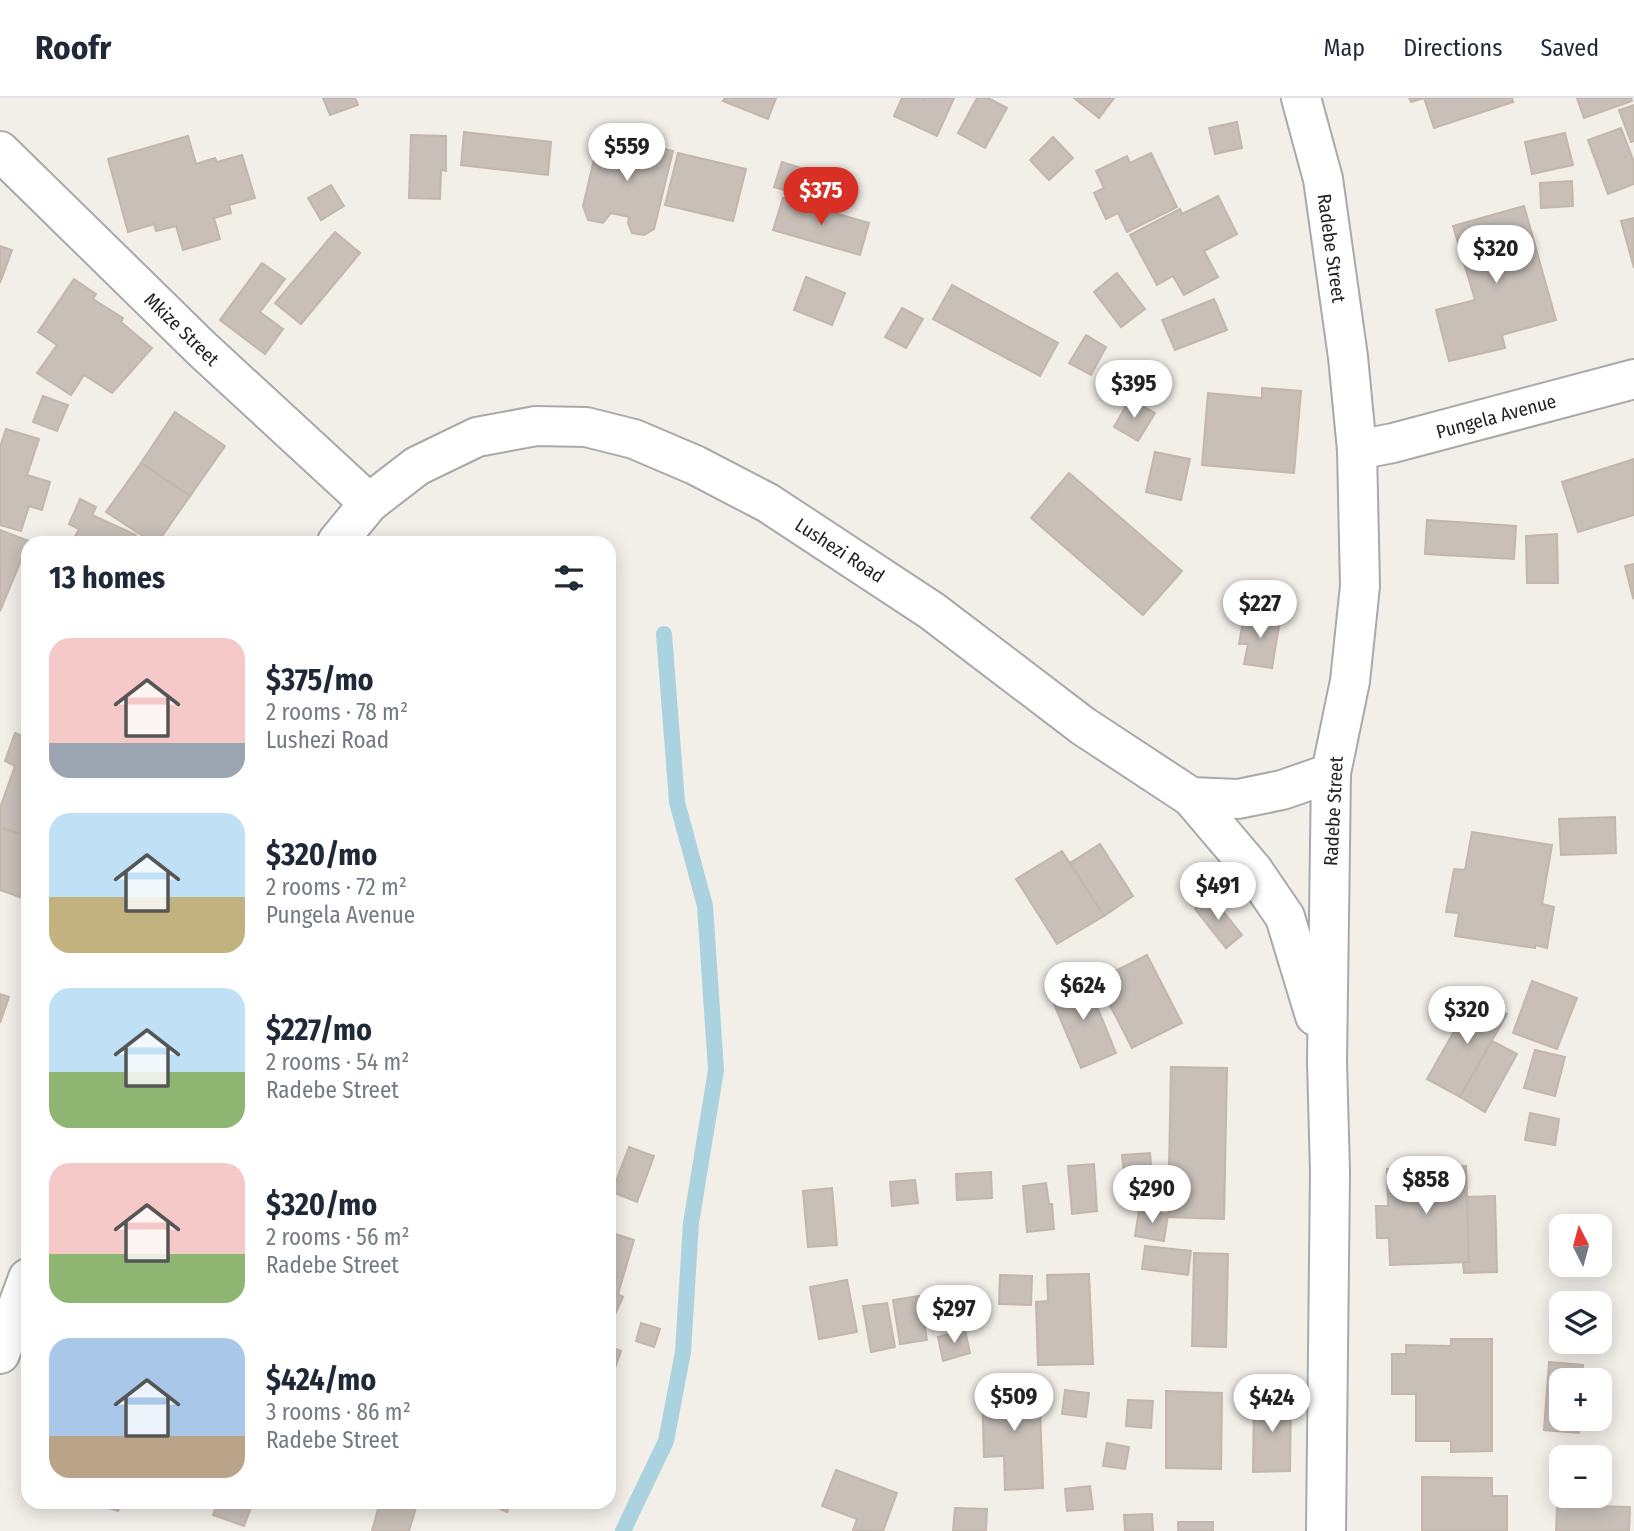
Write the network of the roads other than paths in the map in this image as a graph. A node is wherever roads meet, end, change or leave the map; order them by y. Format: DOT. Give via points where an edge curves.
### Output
graph roads {
  1 [pos="1301,98"];
  2 [pos="0,151"];
  3 [pos="1634,379"];
  4 [pos="1357,450"];
  5 [pos="369,503"];
  6 [pos="342,536"];
  7 [pos="1331,773"];
  8 [pos="1191,797"];
  9 [pos="1327,1062"];
  10 [pos="21,1297"];
  11 [pos="0,1354"];
  12 [pos="1326,1531"];
  1 -- 4 [label="street, Radebe Street" via="1322,179"];
  2 -- 5 [label="street, Mkize Street" via="201,348"];
  3 -- 4 [label="street, Pungela Avenue"];
  4 -- 7 [label="street, Radebe Street" via="1360,586 1350,681"];
  5 -- 6 [label="street, Lushezi Road"];
  5 -- 8 [label="street, Lushezi Road" via="417,466 477,438 536,426 586,427 634,439 768,503 826,540 932,611 1083,726"];
  7 -- 8 [label="street" via="1238,799"];
  7 -- 9 [label="street, Radebe Street"];
  8 -- 9 [label="street" via="1253,870 1285,917"];
  9 -- 12 [label="street, Radebe Street" via="1331,1172"];
  10 -- 11 [label="street"];
}
